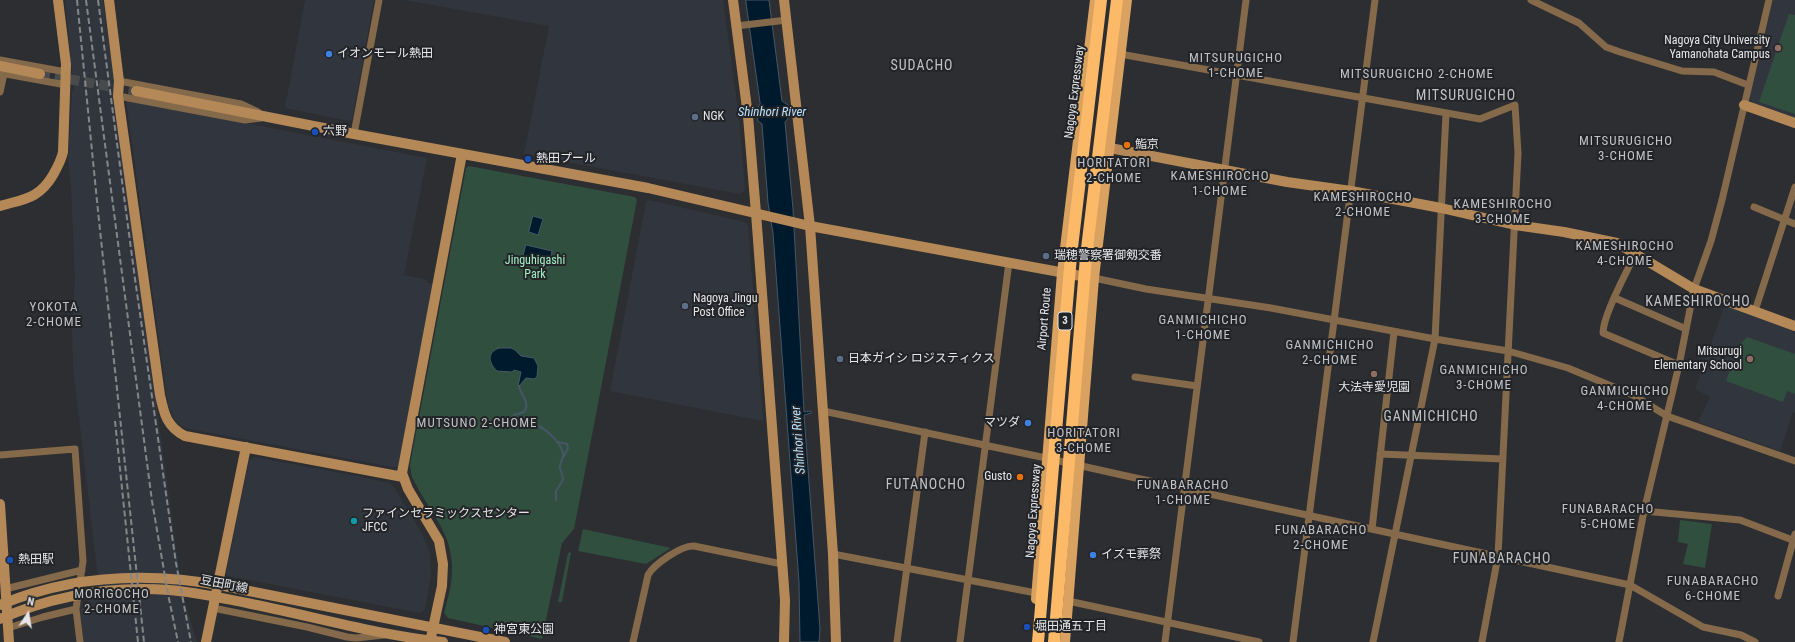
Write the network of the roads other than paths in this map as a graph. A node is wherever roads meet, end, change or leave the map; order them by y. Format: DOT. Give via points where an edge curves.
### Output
graph roads {
  1 [pos="58,0"];
  2 [pos="109,0"];
  3 [pos="379,0"];
  4 [pos="733,0"];
  5 [pos="784,0"];
  6 [pos="1095,0"];
  7 [pos="1101,0"];
  8 [pos="1110,0"];
  9 [pos="1117,0"];
  10 [pos="1127,0"];
  11 [pos="1246,0"];
  12 [pos="1375,0"];
  13 [pos="1531,0"];
  14 [pos="1770,0"];
  15 [pos="783,20"];
  16 [pos="740,25"];
  17 [pos="1120,54"];
  18 [pos="0,60"];
  19 [pos="1,71"];
  20 [pos="66,72"];
  21 [pos="40,74"];
  22 [pos="1236,76"];
  23 [pos="119,81"];
  24 [pos="66,85"];
  25 [pos="1748,85"];
  26 [pos="0,92"];
  27 [pos="136,92"];
  28 [pos="118,96"];
  29 [pos="1362,98"];
  30 [pos="1744,105"];
  31 [pos="1446,113"];
  32 [pos="271,118"];
  33 [pos="1795,124"];
  34 [pos="354,134"];
  35 [pos="1110,148"];
  36 [pos="462,154"];
  37 [pos="1224,170"];
  38 [pos="1795,187"];
  39 [pos="1350,191"];
  40 [pos="0,206"];
  41 [pos="1754,207"];
  42 [pos="1442,208"];
  43 [pos="759,214"];
  44 [pos="1785,220"];
  45 [pos="1795,224"];
  46 [pos="806,225"];
  47 [pos="1515,225"];
  48 [pos="1635,254"];
  49 [pos="1009,262"];
  50 [pos="1062,273"];
  51 [pos="1094,278"];
  52 [pos="1694,289"];
  53 [pos="1615,298"];
  54 [pos="1208,299"];
  55 [pos="1755,311"];
  56 [pos="1334,321"];
  57 [pos="1795,326"];
  58 [pos="1686,329"];
  59 [pos="1394,332"];
  60 [pos="1436,339"];
  61 [pos="1508,351"];
  62 [pos="1679,365"];
  63 [pos="1135,377"];
  64 [pos="1197,386"];
  65 [pos="823,411"];
  66 [pos="1667,416"];
  67 [pos="925,432"];
  68 [pos="1070,434"];
  69 [pos="985,445"];
  70 [pos="246,447"];
  71 [pos="1380,454"];
  72 [pos="0,455"];
  73 [pos="1412,455"];
  74 [pos="1046,458"];
  75 [pos="1503,459"];
  76 [pos="1795,461"];
  77 [pos="1079,466"];
  78 [pos="403,477"];
  79 [pos="1185,489"];
  80 [pos="0,504"];
  81 [pos="1644,511"];
  82 [pos="1309,516"];
  83 [pos="1372,529"];
  84 [pos="1395,534"];
  85 [pos="1794,539"];
  86 [pos="833,554"];
  87 [pos="1498,556"];
  88 [pos="782,564"];
  89 [pos="908,568"];
  90 [pos="82,570"];
  91 [pos="1044,572"];
  92 [pos="968,581"];
  93 [pos="1630,585"];
  94 [pos="5,589"];
  95 [pos="1036,593"];
  96 [pos="1778,596"];
  97 [pos="1068,601"];
  98 [pos="0,605"];
  99 [pos="213,608"];
  100 [pos="76,609"];
  101 [pos="0,618"];
  102 [pos="1168,623"];
  103 [pos="433,627"];
  104 [pos="8,628"];
  105 [pos="390,635"];
  106 [pos="430,641"];
  107 [pos="9,642"];
  108 [pos="80,642"];
  109 [pos="206,642"];
  110 [pos="443,642"];
  111 [pos="505,642"];
  112 [pos="633,642"];
  113 [pos="784,642"];
  114 [pos="836,642"];
  115 [pos="898,642"];
  116 [pos="960,642"];
  117 [pos="1033,642"];
  118 [pos="1038,642"];
  119 [pos="1043,642"];
  120 [pos="1054,642"];
  121 [pos="1065,642"];
  122 [pos="1165,642"];
  123 [pos="1259,642"];
  124 [pos="1293,642"];
  125 [pos="1373,642"];
  126 [pos="1482,642"];
  127 [pos="1619,642"];
  128 [pos="1755,642"];
  1 -- 20 [label="street"];
  2 -- 23 [label="street"];
  3 -- 34 [label="street"];
  4 -- 16 [label="street"];
  5 -- 15 [label="street"];
  6 -- 50 [label="main road, Airport Route"];
  7 -- 91 [label="highway, Nagoya Expressway / 3" via="1071,256"];
  8 -- 68 [label="highway" via="1071,352"];
  9 -- 68 [label="highway, 3" via="1086,257"];
  10 -- 17 [label="main road"];
  11 -- 22 [label="street"];
  12 -- 29 [label="street"];
  13 -- 25 [label="street" via="1580,24 1606,47 1682,71 1714,72"];
  14 -- 25 [label="street"];
  15 -- 16 [label="street"];
  15 -- 46 [label="street"];
  16 -- 43 [label="street"];
  17 -- 22 [label="street"];
  17 -- 35 [label="main road"];
  18 -- 20 [label="street"];
  19 -- 21 [label="street"];
  19 -- 24 [label="street"];
  19 -- 26 [label="street"];
  20 -- 24 [label="street"];
  22 -- 29 [label="street"];
  22 -- 37 [label="street"];
  23 -- 28 [label="street"];
  23 -- 32 [label="street" via="240,104"];
  24 -- 40 [label="street" via="61,162 46,187 31,197"];
  25 -- 30 [label="street"];
  27 -- 32 [label="street"];
  28 -- 32 [label="street" via="246,120"];
  28 -- 70 [label="street" via="164,413 172,428 185,436"];
  29 -- 31 [label="street"];
  29 -- 39 [label="street"];
  30 -- 33 [label="street"];
  30 -- 52 [label="street" via="1711,241"];
  31 -- 42 [label="street"];
  31 -- 47 [label="street" via="1480,119 1515,105 1518,153"];
  32 -- 34 [label="street"];
  34 -- 36 [label="street"];
  35 -- 37 [label="street"];
  35 -- 51 [label="main road"];
  36 -- 43 [label="street" via="648,188"];
  36 -- 78 [label="street"];
  37 -- 39 [label="street"];
  37 -- 54 [label="street"];
  38 -- 44 [label="street"];
  39 -- 42 [label="street"];
  39 -- 56 [label="street"];
  41 -- 44 [label="street"];
  42 -- 47 [label="street"];
  42 -- 60 [label="street"];
  43 -- 46 [label="street"];
  43 -- 88 [label="street"];
  44 -- 45 [label="street"];
  44 -- 55 [label="street"];
  46 -- 49 [label="street"];
  46 -- 65 [label="street"];
  47 -- 48 [label="street" via="1564,232 1617,244"];
  47 -- 61 [label="street"];
  48 -- 52 [label="street"];
  48 -- 53 [label="street"];
  49 -- 50 [label="street"];
  49 -- 69 [label="street"];
  50 -- 51 [label="street"];
  50 -- 74 [label="main road, Airport Route"];
  51 -- 54 [label="street"];
  51 -- 77 [label="main road"];
  52 -- 55 [label="street"];
  52 -- 58 [label="street"];
  53 -- 58 [label="street"];
  53 -- 62 [label="street" via="1603,326 1603,333"];
  54 -- 56 [label="street"];
  54 -- 64 [label="street"];
  55 -- 57 [label="street"];
  56 -- 59 [label="street"];
  56 -- 82 [label="street"];
  58 -- 62 [label="street"];
  59 -- 60 [label="street"];
  59 -- 71 [label="street"];
  60 -- 61 [label="street"];
  60 -- 73 [label="street"];
  61 -- 66 [label="street" via="1568,368 1633,395"];
  61 -- 75 [label="street"];
  62 -- 66 [label="street"];
  63 -- 64 [label="street"];
  64 -- 79 [label="street"];
  65 -- 67 [label="street"];
  65 -- 86 [label="street"];
  66 -- 76 [label="street"];
  66 -- 81 [label="street"];
  67 -- 69 [label="street"];
  67 -- 89 [label="street"];
  68 -- 120 [label="highway, 3"];
  69 -- 74 [label="street"];
  69 -- 92 [label="street"];
  70 -- 78 [label="street"];
  70 -- 99 [label="street"];
  71 -- 73 [label="street"];
  71 -- 83 [label="street"];
  72 -- 90 [label="street" via="75,448"];
  73 -- 75 [label="street"];
  73 -- 84 [label="street"];
  74 -- 77 [label="street"];
  74 -- 95 [label="main road, Airport Route"];
  75 -- 87 [label="street"];
  77 -- 79 [label="street"];
  77 -- 97 [label="main road"];
  78 -- 103 [label="street" via="439,541 443,564 442,586"];
  79 -- 82 [label="street"];
  79 -- 102 [label="street"];
  80 -- 94 [label="street"];
  81 -- 85 [label="street" via="1740,520"];
  81 -- 93 [label="street"];
  82 -- 83 [label="street"];
  82 -- 124 [label="street"];
  83 -- 84 [label="street"];
  84 -- 87 [label="street"];
  84 -- 125 [label="street"];
  85 -- 96 [label="street"];
  86 -- 89 [label="street"];
  86 -- 114 [label="street"];
  87 -- 93 [label="street"];
  87 -- 126 [label="street"];
  88 -- 112 [label="street" via="694,546 685,547 654,566 648,574"];
  88 -- 113 [label="street" via="785,600"];
  89 -- 92 [label="street"];
  89 -- 115 [label="street"];
  90 -- 94 [label="street"];
  90 -- 100 [label="street"];
  91 -- 118 [label="highway, Nagoya Expressway / 3"];
  91 -- 119 [label="highway" via="1047,599"];
  92 -- 95 [label="street"];
  92 -- 116 [label="street"];
  93 -- 127 [label="street"];
  93 -- 128 [label="street" via="1703,627 1741,634"];
  94 -- 104 [label="street"];
  95 -- 117 [label="main road, Airport Route"];
  97 -- 102 [label="street"];
  97 -- 121 [label="main road"];
  98 -- 103 [label="street, 豆田町線" via="81,582 129,577 194,580"];
  99 -- 105 [label="street" via="351,638"];
  99 -- 109 [label="street"];
  100 -- 104 [label="street"];
  100 -- 108 [label="street"];
  101 -- 105 [label="street, 豆田町線" via="19,610 81,594 169,590 273,608"];
  102 -- 122 [label="street"];
  102 -- 123 [label="street"];
  103 -- 106 [label="street"];
  103 -- 111 [label="street"];
  104 -- 107 [label="street"];
  105 -- 106 [label="street, 豆田町線"];
  106 -- 110 [label="street, 豆田町線"];
}
